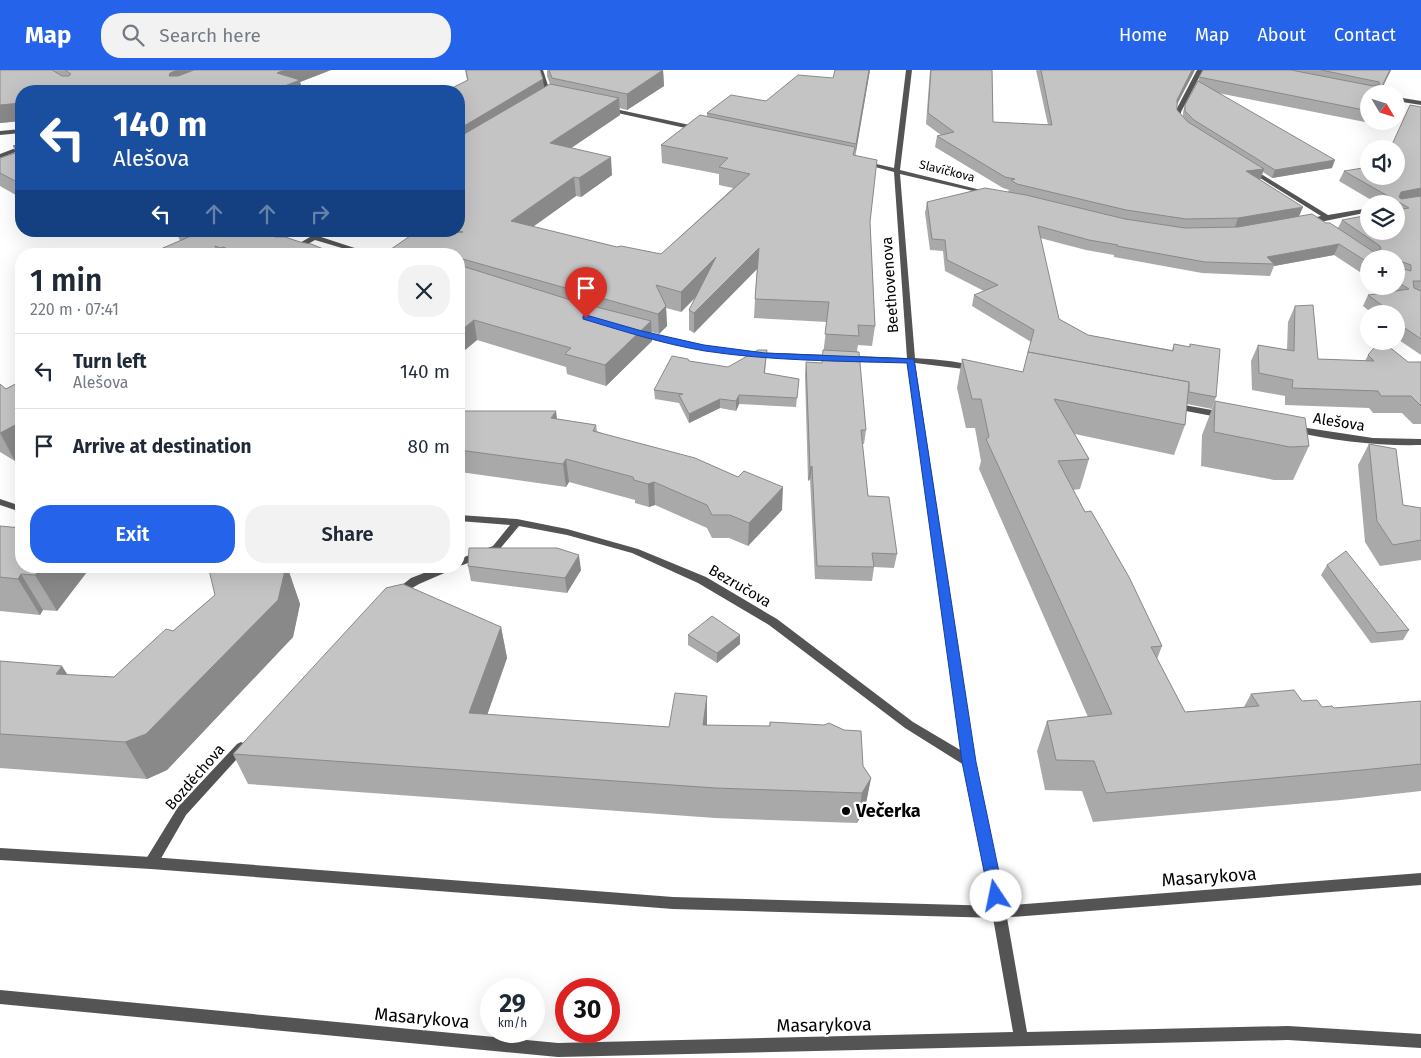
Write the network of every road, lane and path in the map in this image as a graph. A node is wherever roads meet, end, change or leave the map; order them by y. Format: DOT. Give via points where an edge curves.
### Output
graph roads {
  1 [pos="540,70"];
  2 [pos="909,70"];
  3 [pos="1200,70"];
  4 [pos="550,97"];
  5 [pos="560,99"];
  6 [pos="1405,101"];
  7 [pos="542,102"];
  8 [pos="1421,104"];
  9 [pos="596,107"];
  10 [pos="703,129"];
  11 [pos="1188,130"];
  12 [pos="15,132"];
  13 [pos="0,133"];
  14 [pos="15,150"];
  15 [pos="0,156"];
  16 [pos="858,162"];
  17 [pos="1245,166"];
  18 [pos="897,170"];
  19 [pos="1000,196"];
  20 [pos="1360,211"];
  21 [pos="1326,217"];
  22 [pos="1299,222"];
  23 [pos="1321,226"];
  24 [pos="316,238"];
  25 [pos="296,248"];
  26 [pos="350,248"];
  27 [pos="631,331"];
  28 [pos="911,361"];
  29 [pos="980,369"];
  30 [pos="1166,405"];
  31 [pos="1235,418"];
  32 [pos="1284,427"];
  33 [pos="1421,442"];
  34 [pos="0,502"];
  35 [pos="15,507"];
  36 [pos="465,518"];
  37 [pos="517,522"];
  38 [pos="465,561"];
  39 [pos="435,573"];
  40 [pos="385,602"];
  41 [pos="250,738"];
  42 [pos="969,762"];
  43 [pos="0,854"];
  44 [pos="151,863"];
  45 [pos="1421,879"];
  46 [pos="1000,912"];
  47 [pos="0,997"];
  48 [pos="1021,1039"];
  49 [pos="1421,1041"];
  1 -- 4 [label="street"];
  2 -- 18 [label="street, Beethovenova"];
  3 -- 11 [label="street" via="1178,112 1178,120"];
  4 -- 5 [label="street"];
  4 -- 7 [label="street"];
  6 -- 8 [label="street"];
  9 -- 10 [label="street"];
  12 -- 13 [label="street"];
  14 -- 15 [label="street"];
  16 -- 18 [label="street, Slavíčkova"];
  17 -- 21 [label="street"];
  18 -- 19 [label="street, Slavíčkova"];
  18 -- 28 [label="street, Beethovenova"];
  20 -- 21 [label="street"];
  21 -- 22 [label="street"];
  21 -- 23 [label="street"];
  24 -- 25 [label="street"];
  24 -- 26 [label="street"];
  27 -- 28 [label="street" via="704,348 765,356"];
  28 -- 29 [label="street"];
  28 -- 42 [label="street, Beethovenova"];
  30 -- 31 [label="street"];
  32 -- 33 [label="street, Alešova" via="1391,443"];
  34 -- 35 [label="street"];
  36 -- 37 [label="street, Bezručova"];
  37 -- 38 [label="street" via="496,548"];
  37 -- 42 [label="street, Bezručova" via="635,551 702,580 773,622 909,725"];
  39 -- 40 [label="street" via="415,581"];
  41 -- 44 [label="street, Bozděchova" via="182,811"];
  42 -- 46 [label="street, Beethovenova"];
  43 -- 44 [label="street, Masarykova"];
  44 -- 46 [label="street, Masarykova" via="673,903"];
  45 -- 46 [label="street, Masarykova"];
  46 -- 48 [label="street"];
  47 -- 48 [label="street, Masarykova" via="558,1050"];
  48 -- 49 [label="street, Masarykova" via="1288,1033"];
}
